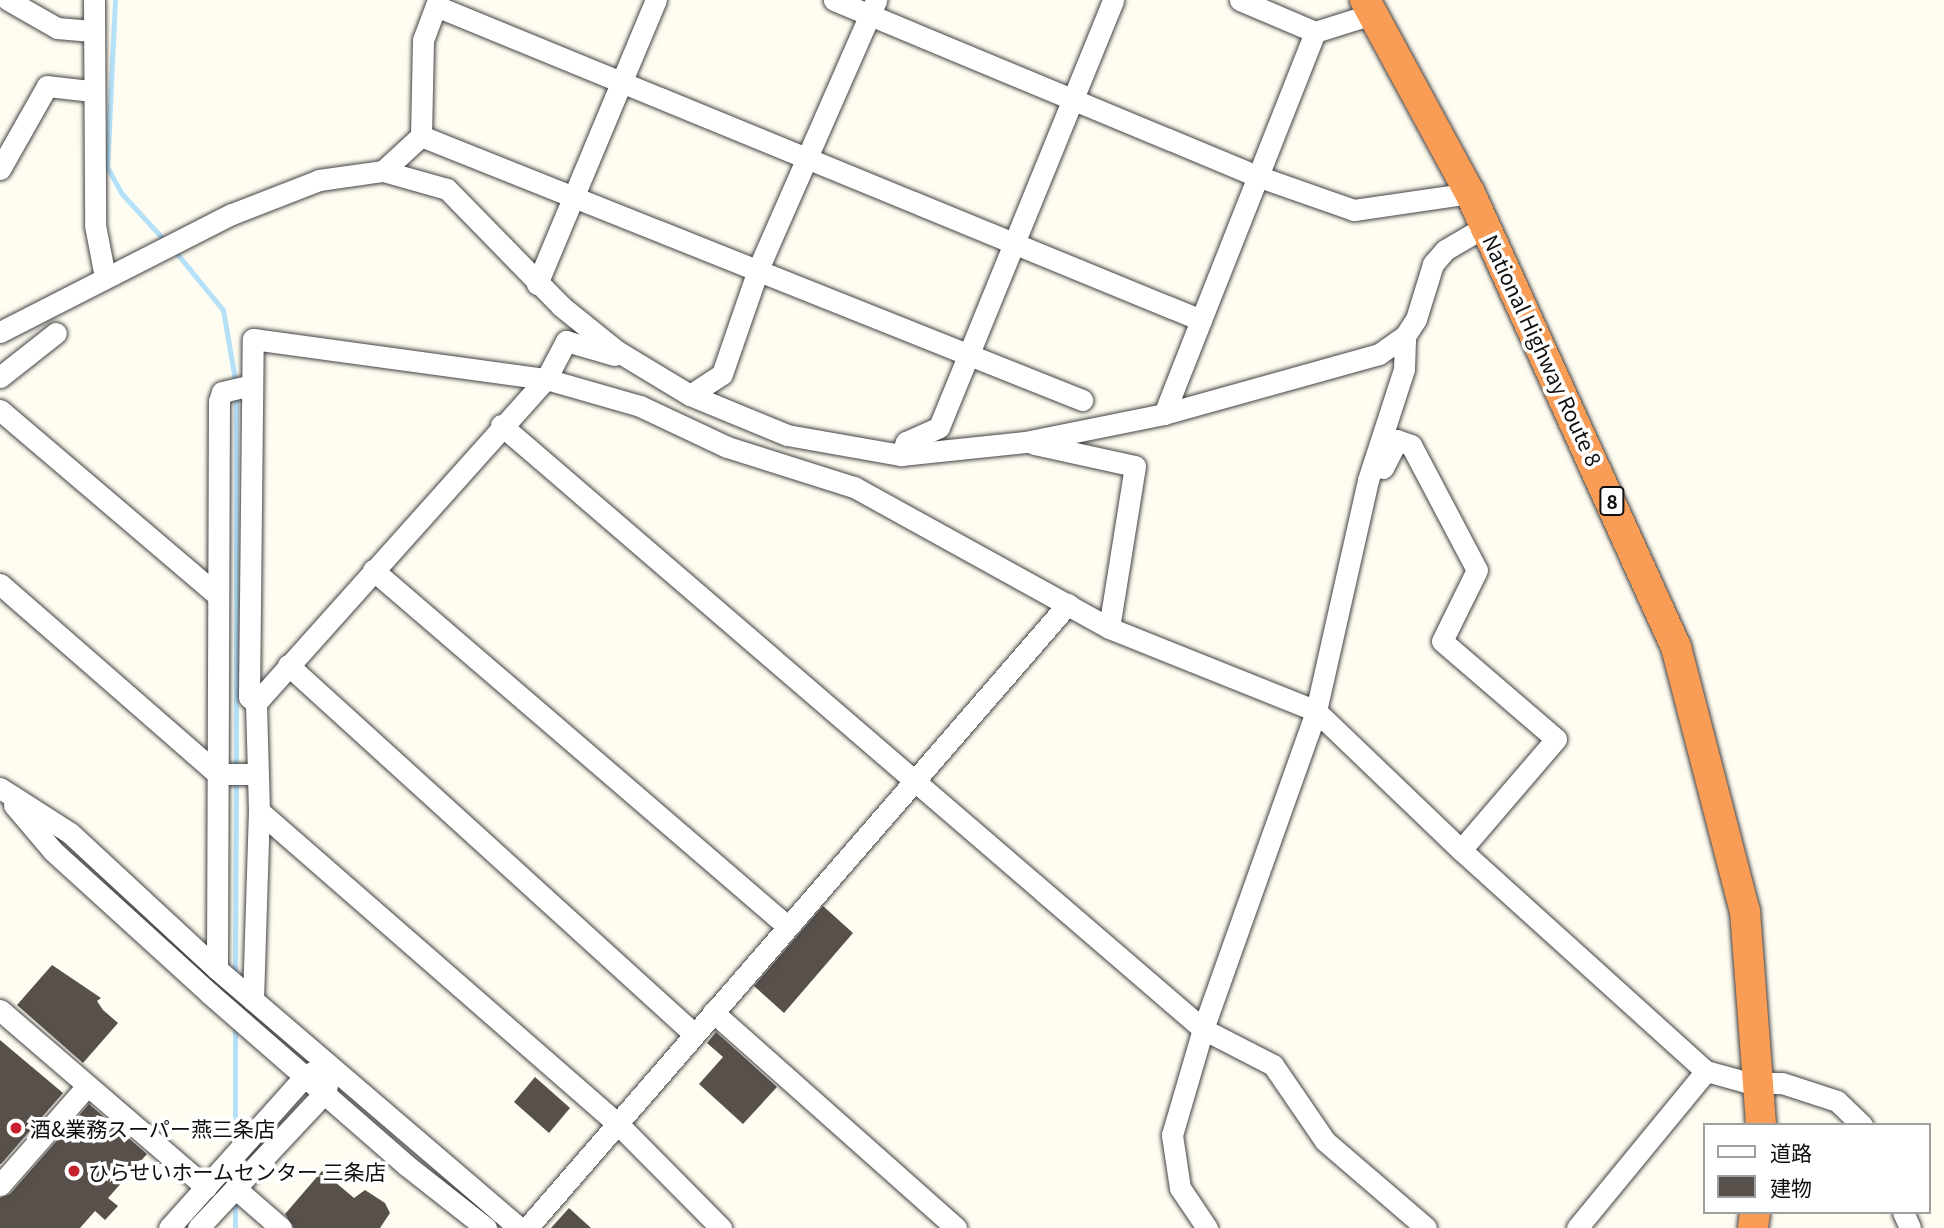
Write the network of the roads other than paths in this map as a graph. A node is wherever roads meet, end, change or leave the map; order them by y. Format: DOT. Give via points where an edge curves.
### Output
graph roads {
  1 [pos="8,0"];
  2 [pos="94,0"];
  3 [pos="656,0"];
  4 [pos="834,0"];
  5 [pos="1113,0"];
  6 [pos="1240,0"];
  7 [pos="437,3"];
  8 [pos="873,7"];
  9 [pos="1368,7"];
  10 [pos="92,31"];
  11 [pos="1315,32"];
  12 [pos="622,82"];
  13 [pos="91,91"];
  14 [pos="1072,100"];
  15 [pos="421,136"];
  16 [pos="807,157"];
  17 [pos="0,169"];
  18 [pos="383,172"];
  19 [pos="1257,176"];
  20 [pos="1470,192"];
  21 [pos="576,196"];
  22 [pos="1486,226"];
  23 [pos="1014,241"];
  24 [pos="759,267"];
  25 [pos="104,277"];
  26 [pos="537,284"];
  27 [pos="1200,320"];
  28 [pos="0,332"];
  29 [pos="57,333"];
  30 [pos="1405,336"];
  31 [pos="971,352"];
  32 [pos="633,361"];
  33 [pos="0,377"];
  34 [pos="546,379"];
  35 [pos="241,387"];
  36 [pos="690,395"];
  37 [pos="1082,400"];
  38 [pos="0,410"];
  39 [pos="1164,414"];
  40 [pos="501,425"];
  41 [pos="1025,442"];
  42 [pos="901,454"];
  43 [pos="1366,486"];
  44 [pos="373,570"];
  45 [pos="0,584"];
  46 [pos="216,594"];
  47 [pos="1068,604"];
  48 [pos="1109,628"];
  49 [pos="288,665"];
  50 [pos="256,703"];
  51 [pos="1316,711"];
  52 [pos="221,774"];
  53 [pos="252,774"];
  54 [pos="917,779"];
  55 [pos="0,788"];
  56 [pos="258,811"];
  57 [pos="1461,850"];
  58 [pos="786,925"];
  59 [pos="217,970"];
  60 [pos="253,1000"];
  61 [pos="0,1010"];
  62 [pos="713,1012"];
  63 [pos="1203,1029"];
  64 [pos="693,1033"];
  65 [pos="331,1063"];
  66 [pos="1706,1071"];
  67 [pos="306,1075"];
  68 [pos="1771,1083"];
  69 [pos="86,1087"];
  70 [pos="326,1091"];
  71 [pos="1761,1123"];
  72 [pos="1860,1123"];
  73 [pos="617,1124"];
  74 [pos="212,1180"];
  75 [pos="0,1185"];
  76 [pos="237,1190"];
  77 [pos="169,1228"];
  78 [pos="198,1228"];
  79 [pos="281,1228"];
  80 [pos="486,1228"];
  81 [pos="519,1228"];
  82 [pos="527,1228"];
  83 [pos="721,1228"];
  84 [pos="956,1228"];
  85 [pos="1207,1228"];
  86 [pos="1426,1228"];
  87 [pos="1577,1228"];
  1 -- 10 [label="street" via="57,28"];
  2 -- 10 [label="street"];
  3 -- 12 [label="street"];
  4 -- 8 [label="street"];
  5 -- 14 [label="street"];
  6 -- 11 [label="street"];
  7 -- 12 [label="street"];
  7 -- 15 [label="street" via="423,40"];
  8 -- 14 [label="street"];
  8 -- 16 [label="street"];
  9 -- 11 [label="street"];
  9 -- 20 [label="highway, National Highway Route 8 / 8"];
  10 -- 13 [label="street"];
  11 -- 19 [label="street"];
  12 -- 16 [label="street"];
  12 -- 21 [label="street"];
  13 -- 17 [label="street" via="47,86"];
  13 -- 25 [label="street" via="95,225"];
  14 -- 19 [label="street"];
  14 -- 23 [label="street"];
  15 -- 18 [label="street"];
  15 -- 21 [label="street"];
  16 -- 23 [label="street"];
  16 -- 24 [label="street"];
  18 -- 25 [label="street" via="319,180 232,214"];
  18 -- 26 [label="street" via="447,189"];
  19 -- 20 [label="street" via="1354,211"];
  19 -- 27 [label="street"];
  20 -- 22 [label="highway, National Highway Route 8 / 8"];
  21 -- 24 [label="street"];
  21 -- 26 [label="street"];
  22 -- 30 [label="street" via="1445,250 1433,264 1416,319"];
  22 -- 68 [label="highway, National Highway Route 8 / 8" via="1676,647 1745,911"];
  23 -- 27 [label="street"];
  23 -- 31 [label="street"];
  24 -- 31 [label="street"];
  24 -- 36 [label="street" via="722,374"];
  25 -- 28 [label="street"];
  26 -- 32 [label="street"];
  27 -- 39 [label="street"];
  29 -- 33 [label="street"];
  30 -- 39 [label="street" via="1379,354"];
  30 -- 43 [label="street" via="1404,369"];
  31 -- 37 [label="street"];
  31 -- 42 [label="street" via="939,427 906,442"];
  32 -- 34 [label="street" via="566,341"];
  32 -- 36 [label="street"];
  34 -- 35 [label="street" via="253,339"];
  34 -- 40 [label="street"];
  34 -- 47 [label="street" via="640,406 727,447 854,487"];
  35 -- 46 [label="street" via="219,401"];
  35 -- 50 [label="street" via="248,697"];
  36 -- 42 [label="street" via="787,435"];
  38 -- 46 [label="street"];
  39 -- 41 [label="street"];
  40 -- 44 [label="street"];
  40 -- 54 [label="street"];
  41 -- 42 [label="street"];
  41 -- 48 [label="street" via="1135,466"];
  43 -- 51 [label="street"];
  43 -- 57 [label="street" via="1377,482 1396,440 1411,445 1477,570 1442,641 1556,739"];
  44 -- 49 [label="street"];
  44 -- 58 [label="street"];
  45 -- 52 [label="street"];
  46 -- 52 [label="street"];
  47 -- 48 [label="street"];
  47 -- 54 [label="street"];
  48 -- 51 [label="street"];
  49 -- 50 [label="street"];
  49 -- 64 [label="street"];
  50 -- 53 [label="street"];
  51 -- 57 [label="street"];
  51 -- 63 [label="street"];
  52 -- 53 [label="street"];
  52 -- 59 [label="street"];
  53 -- 56 [label="street"];
  54 -- 58 [label="street"];
  54 -- 63 [label="street"];
  55 -- 59 [label="street" via="70,833"];
  55 -- 67 [label="street" via="53,851"];
  56 -- 60 [label="street"];
  56 -- 73 [label="street"];
  57 -- 66 [label="street"];
  58 -- 62 [label="street"];
  59 -- 60 [label="street"];
  60 -- 65 [label="street"];
  61 -- 69 [label="street"];
  62 -- 64 [label="street"];
  62 -- 84 [label="street"];
  63 -- 85 [label="street" via="1172,1135 1180,1188"];
  63 -- 86 [label="street" via="1273,1065 1325,1141"];
  64 -- 73 [label="street"];
  65 -- 67 [label="street"];
  65 -- 70 [label="street"];
  65 -- 81 [label="street"];
  66 -- 68 [label="street"];
  66 -- 87 [label="street"];
  67 -- 70 [label="street"];
  67 -- 74 [label="street"];
  68 -- 71 [label="highway, National Highway Route 8 / 8"];
  68 -- 72 [label="street" via="1837,1101"];
  69 -- 74 [label="street"];
  69 -- 75 [label="street"];
  70 -- 76 [label="street"];
  70 -- 80 [label="street" via="406,1165"];
  73 -- 82 [label="street"];
  73 -- 83 [label="street"];
  74 -- 77 [label="street"];
  76 -- 78 [label="street"];
  76 -- 79 [label="street"];
}
